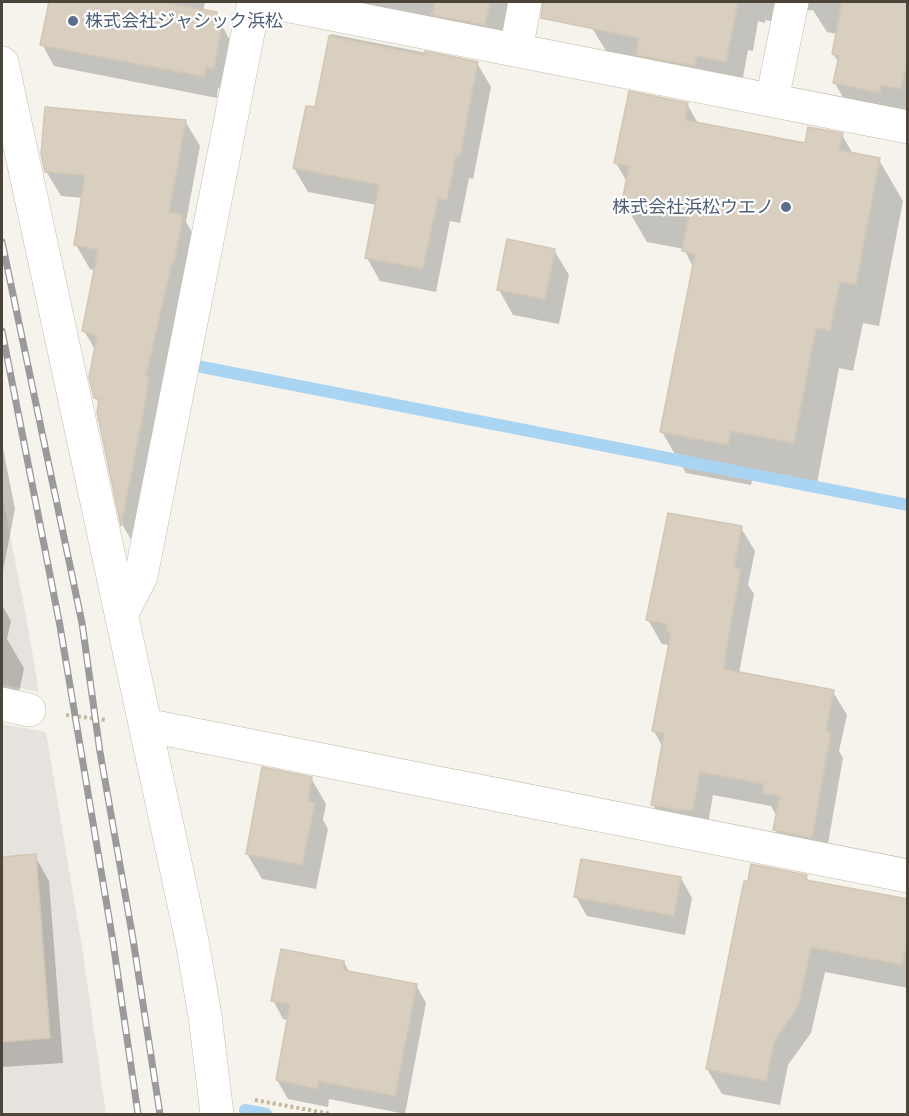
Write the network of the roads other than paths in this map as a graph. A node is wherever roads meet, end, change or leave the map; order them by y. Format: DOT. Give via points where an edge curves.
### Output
graph roads {
  1 [pos="254,2"];
  2 [pos="270,2"];
  3 [pos="525,2"];
  4 [pos="792,2"];
  5 [pos="516,50"];
  6 [pos="2,63"];
  7 [pos="772,100"];
  8 [pos="908,127"];
  9 [pos="121,615"];
  10 [pos="145,725"];
  11 [pos="908,876"];
  12 [pos="215,1103"];
  1 -- 9 [label="street" via="141,576"];
  2 -- 5 [label="street"];
  3 -- 5 [label="street"];
  4 -- 7 [label="street"];
  5 -- 7 [label="street"];
  6 -- 9 [label="street"];
  7 -- 8 [label="street"];
  9 -- 10 [label="street"];
  10 -- 11 [label="street"];
  10 -- 12 [label="street" via="194,950"];
}
